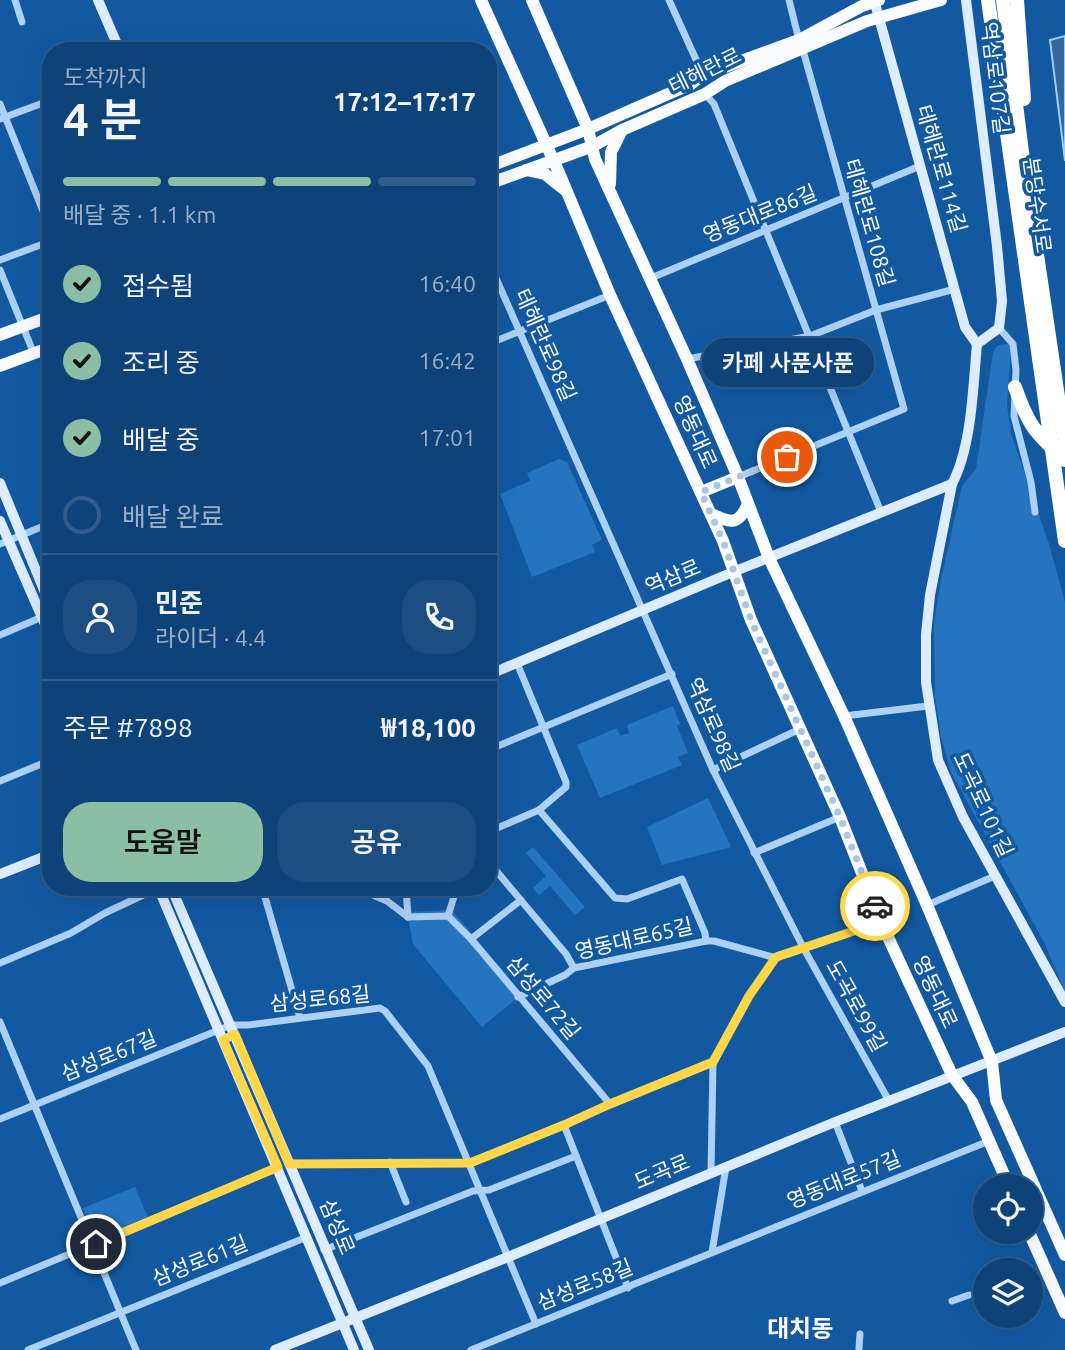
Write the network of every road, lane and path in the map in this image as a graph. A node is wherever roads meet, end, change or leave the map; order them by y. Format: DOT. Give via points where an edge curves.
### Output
graph roads {
  1 [pos="15,0"];
  2 [pos="97,0"];
  3 [pos="481,0"];
  4 [pos="532,0"];
  5 [pos="669,0"];
  6 [pos="789,0"];
  7 [pos="876,0"];
  8 [pos="941,0"];
  9 [pos="966,0"];
  10 [pos="988,0"];
  11 [pos="1003,0"];
  12 [pos="1008,0"];
  13 [pos="1017,0"];
  14 [pos="878,17"];
  15 [pos="22,22"];
  16 [pos="116,42"];
  17 [pos="801,44"];
  18 [pos="1009,50"];
  19 [pos="703,75"];
  20 [pos="705,94"];
  21 [pos="42,103"];
  22 [pos="0,104"];
  23 [pos="3,118"];
  24 [pos="588,129"];
  25 [pos="622,130"];
  26 [pos="546,146"];
  27 [pos="593,146"];
  28 [pos="552,160"];
  29 [pos="1023,160"];
  30 [pos="497,164"];
  31 [pos="920,166"];
  32 [pos="523,170"];
  33 [pos="497,180"];
  34 [pos="609,188"];
  35 [pos="567,192"];
  36 [pos="845,198"];
  37 [pos="42,210"];
  38 [pos="765,229"];
  39 [pos="42,244"];
  40 [pos="0,260"];
  41 [pos="0,270"];
  42 [pos="651,278"];
  43 [pos="497,281"];
  44 [pos="955,289"];
  45 [pos="610,295"];
  46 [pos="876,310"];
  47 [pos="42,320"];
  48 [pos="23,327"];
  49 [pos="999,328"];
  50 [pos="519,331"];
  51 [pos="0,335"];
  52 [pos="810,336"];
  53 [pos="497,340"];
  54 [pos="977,344"];
  55 [pos="42,350"];
  56 [pos="33,354"];
  57 [pos="687,359"];
  58 [pos="0,366"];
  59 [pos="1015,387"];
  60 [pos="848,432"];
  61 [pos="1065,444"];
  62 [pos="1065,460"];
  63 [pos="738,477"];
  64 [pos="0,483"];
  65 [pos="951,484"];
  66 [pos="701,492"];
  67 [pos="930,492"];
  68 [pos="748,504"];
  69 [pos="947,511"];
  70 [pos="881,512"];
  71 [pos="1035,512"];
  72 [pos="711,514"];
  73 [pos="0,520"];
  74 [pos="42,527"];
  75 [pos="22,535"];
  76 [pos="1065,541"];
  77 [pos="4,542"];
  78 [pos="769,558"];
  79 [pos="733,572"];
  80 [pos="42,585"];
  81 [pos="641,611"];
  82 [pos="42,617"];
  83 [pos="0,635"];
  84 [pos="517,663"];
  85 [pos="497,671"];
  86 [pos="672,674"];
  87 [pos="928,706"];
  88 [pos="844,716"];
  89 [pos="543,728"];
  90 [pos="800,729"];
  91 [pos="497,746"];
  92 [pos="42,764"];
  93 [pos="713,770"];
  94 [pos="0,781"];
  95 [pos="539,810"];
  96 [pos="840,817"];
  97 [pos="497,828"];
  98 [pos="754,853"];
  99 [pos="42,858"];
  100 [pos="497,872"];
  101 [pos="0,874"];
  102 [pos="995,876"];
  103 [pos="139,896"];
  104 [pos="162,896"];
  105 [pos="175,896"];
  106 [pos="265,896"];
  107 [pos="375,896"];
  108 [pos="407,896"];
  109 [pos="454,896"];
  110 [pos="521,900"];
  111 [pos="927,905"];
  112 [pos="448,916"];
  113 [pos="408,918"];
  114 [pos="881,922"];
  115 [pos="471,939"];
  116 [pos="706,941"];
  117 [pos="804,949"];
  118 [pos="776,957"];
  119 [pos="0,963"];
  120 [pos="574,968"];
  121 [pos="518,997"];
  122 [pos="1065,1002"];
  123 [pos="300,1018"];
  124 [pos="0,1022"];
  125 [pos="230,1025"];
  126 [pos="219,1029"];
  127 [pos="1065,1032"];
  128 [pos="713,1062"];
  129 [pos="992,1062"];
  130 [pos="952,1075"];
  131 [pos="889,1101"];
  132 [pos="610,1104"];
  133 [pos="34,1105"];
  134 [pos="0,1119"];
  135 [pos="835,1122"];
  136 [pos="564,1125"];
  137 [pos="989,1141"];
  138 [pos="576,1156"];
  139 [pos="390,1162"];
  140 [pos="470,1163"];
  141 [pos="283,1166"];
  142 [pos="726,1167"];
  143 [pos="711,1172"];
  144 [pos="1004,1174"];
  145 [pos="481,1191"];
  146 [pos="862,1191"];
  147 [pos="406,1202"];
  148 [pos="600,1219"];
  149 [pos="307,1237"];
  150 [pos="94,1244"];
  151 [pos="1034,1244"];
  152 [pos="324,1250"];
  153 [pos="712,1252"];
  154 [pos="1065,1255"];
  155 [pos="508,1257"];
  156 [pos="0,1283"];
  157 [pos="628,1287"];
  158 [pos="969,1295"];
  159 [pos="952,1301"];
  160 [pos="120,1312"];
  161 [pos="1065,1313"];
  162 [pos="355,1317"];
  163 [pos="342,1322"];
  164 [pos="536,1324"];
  165 [pos="859,1334"];
  166 [pos="859,1348"];
  167 [pos="28,1350"];
  168 [pos="136,1350"];
  169 [pos="275,1350"];
  170 [pos="354,1350"];
  171 [pos="369,1350"];
  172 [pos="471,1350"];
  1 -- 15 [label="street"];
  2 -- 16 [label="main road"];
  3 -- 26 [label="main road, 영동대로"];
  4 -- 24 [label="main road, 영동대로"];
  5 -- 19 [label="street"];
  6 -- 17 [label="street, 테헤란로108길"];
  7 -- 14 [label="main road, 테헤란로114길"];
  7 -- 17 [label="main road, 테헤란로"];
  8 -- 14 [label="main road, 테헤란로"];
  9 -- 49 [label="main road, 역삼로107길" via="997,246 1002,301"];
  10 -- 76 [label="highway, 분당수서로"];
  11 -- 18 [label="highway, 분당수서로"];
  12 -- 18 [label="highway"];
  13 -- 29 [label="highway" via="1026,121"];
  14 -- 17 [label="main road, 테헤란로"];
  14 -- 31 [label="main road, 테헤란로114길"];
  17 -- 19 [label="main road, 테헤란로"];
  17 -- 20 [label="main road, 테헤란로"];
  17 -- 36 [label="street, 테헤란로108길"];
  18 -- 29 [label="highway, 분당수서로"];
  19 -- 24 [label="main road, 테헤란로"];
  20 -- 25 [label="main road, 테헤란로"];
  20 -- 38 [label="street" via="714,104"];
  21 -- 23 [label="street"];
  22 -- 23 [label="street"];
  23 -- 37 [label="street"];
  24 -- 26 [label="main road, 테헤란로"];
  24 -- 27 [label="main road, 영동대로"];
  25 -- 27 [label="main road, 테헤란로"];
  25 -- 34 [label="main road" via="611,152"];
  26 -- 28 [label="main road, 영동대로"];
  26 -- 30 [label="main road, 테헤란로"];
  27 -- 28 [label="main road, 테헤란로"];
  27 -- 34 [label="main road, 영동대로"];
  28 -- 32 [label="main road, 테헤란로"];
  28 -- 35 [label="main road, 영동대로"];
  29 -- 61 [label="highway, 분당수서로"];
  31 -- 36 [label="street, 영동대로86길"];
  31 -- 44 [label="main road, 테헤란로114길"];
  32 -- 33 [label="main road, 테헤란로"];
  32 -- 35 [label="main road" via="545,174"];
  34 -- 42 [label="main road, 영동대로"];
  35 -- 45 [label="main road, 영동대로"];
  36 -- 38 [label="street, 영동대로86길"];
  36 -- 46 [label="street, 테헤란로108길"];
  38 -- 42 [label="street, 영동대로86길"];
  38 -- 52 [label="street"];
  39 -- 40 [label="street"];
  41 -- 48 [label="street"];
  42 -- 57 [label="main road, 영동대로"];
  43 -- 50 [label="street, 테헤란로98길"];
  44 -- 46 [label="street"];
  44 -- 54 [label="main road, 테헤란로114길" via="965,327"];
  45 -- 50 [label="street"];
  45 -- 66 [label="main road, 영동대로"];
  46 -- 52 [label="street"];
  46 -- 60 [label="street, 테헤란로108길" via="904,409"];
  47 -- 48 [label="main road"];
  48 -- 51 [label="main road"];
  48 -- 56 [label="street"];
  49 -- 54 [label="main road"];
  49 -- 59 [label="street" via="1013,344"];
  50 -- 53 [label="street"];
  50 -- 81 [label="street, 테헤란로98길"];
  52 -- 57 [label="street"];
  52 -- 60 [label="street"];
  54 -- 65 [label="main road" via="960,469"];
  55 -- 56 [label="main road"];
  56 -- 58 [label="main road"];
  57 -- 63 [label="main road, 영동대로"];
  59 -- 62 [label="highway" via="1035,432"];
  59 -- 71 [label="street" via="1014,416"];
  60 -- 63 [label="street"];
  60 -- 70 [label="street"];
  63 -- 66 [label="main road"];
  63 -- 68 [label="main road, 영동대로"];
  64 -- 75 [label="main road"];
  65 -- 67 [label="main road, 역삼로"];
  65 -- 69 [label="main road, 도곡로101길"];
  66 -- 72 [label="main road, 영동대로"];
  67 -- 69 [label="main road"];
  67 -- 70 [label="main road, 역삼로"];
  68 -- 72 [label="main road" via="743,516 734,521"];
  68 -- 78 [label="main road, 영동대로"];
  69 -- 87 [label="main road, 도곡로101길" via="926,635"];
  70 -- 78 [label="main road, 역삼로"];
  72 -- 79 [label="main road, 영동대로"];
  73 -- 77 [label="main road"];
  74 -- 75 [label="street"];
  75 -- 77 [label="street"];
  75 -- 80 [label="main road"];
  77 -- 82 [label="main road"];
  78 -- 79 [label="main road, 역삼로"];
  78 -- 88 [label="main road, 영동대로"];
  79 -- 81 [label="main road, 역삼로"];
  79 -- 90 [label="main road, 영동대로"];
  81 -- 84 [label="main road, 역삼로"];
  81 -- 86 [label="street, 역삼로98길"];
  82 -- 83 [label="street"];
  84 -- 85 [label="main road, 역삼로"];
  84 -- 89 [label="street"];
  86 -- 89 [label="street"];
  86 -- 93 [label="street, 역삼로98길"];
  87 -- 88 [label="street"];
  87 -- 102 [label="main road, 도곡로101길" via="938,760"];
  88 -- 111 [label="main road, 영동대로"];
  89 -- 91 [label="street"];
  89 -- 95 [label="street" via="566,787"];
  90 -- 93 [label="street"];
  90 -- 96 [label="main road, 영동대로"];
  92 -- 94 [label="street"];
  93 -- 98 [label="street, 역삼로98길"];
  95 -- 97 [label="street"];
  95 -- 116 [label="street" via="615,898 627,899 682,879"];
  96 -- 98 [label="street"];
  96 -- 114 [label="main road, 영동대로"];
  98 -- 117 [label="street, 도곡로99길"];
  99 -- 101 [label="main road"];
  100 -- 110 [label="street"];
  102 -- 111 [label="street"];
  102 -- 122 [label="main road, 도곡로101길"];
  103 -- 119 [label="street" via="71,933"];
  104 -- 126 [label="main road, 삼성로"];
  105 -- 125 [label="main road, 삼성로"];
  106 -- 123 [label="street"];
  107 -- 113 [label="street"];
  108 -- 113 [label="street"];
  109 -- 112 [label="street"];
  110 -- 115 [label="street"];
  110 -- 120 [label="street"];
  111 -- 129 [label="main road, 영동대로"];
  112 -- 113 [label="street"];
  112 -- 115 [label="street, 삼성로72길"];
  114 -- 117 [label="street"];
  114 -- 130 [label="main road, 영동대로"];
  115 -- 121 [label="street, 삼성로72길"];
  116 -- 118 [label="street, 영동대로65길"];
  116 -- 120 [label="street, 영동대로65길"];
  117 -- 118 [label="street"];
  117 -- 131 [label="street, 도곡로99길"];
  118 -- 128 [label="street"];
  120 -- 121 [label="street, 영동대로65길"];
  121 -- 132 [label="street, 삼성로72길"];
  123 -- 125 [label="street, 삼성로68길"];
  123 -- 140 [label="street, 삼성로68길" via="385,1011 428,1066"];
  124 -- 133 [label="street"];
  125 -- 126 [label="main road"];
  125 -- 126 [label="main road"];
  125 -- 141 [label="main road, 삼성로"];
  126 -- 133 [label="street, 삼성로67길"];
  126 -- 141 [label="main road, 삼성로"];
  127 -- 129 [label="main road, 도곡로"];
  128 -- 132 [label="street"];
  128 -- 143 [label="street"];
  129 -- 130 [label="main road, 도곡로"];
  129 -- 154 [label="main road, 영동대로" via="996,1100"];
  130 -- 131 [label="main road, 도곡로"];
  130 -- 137 [label="main road, 영동대로" via="972,1102"];
  131 -- 135 [label="main road, 도곡로"];
  132 -- 136 [label="street"];
  133 -- 134 [label="street, 삼성로67길"];
  133 -- 150 [label="street"];
  135 -- 142 [label="main road, 도곡로"];
  135 -- 146 [label="street"];
  136 -- 138 [label="street"];
  136 -- 140 [label="street"];
  137 -- 144 [label="main road, 영동대로"];
  137 -- 146 [label="street, 영동대로57길"];
  138 -- 145 [label="street"];
  138 -- 148 [label="street"];
  139 -- 140 [label="street"];
  139 -- 141 [label="street"];
  139 -- 147 [label="street"];
  140 -- 145 [label="street"];
  141 -- 149 [label="main road, 삼성로"];
  141 -- 150 [label="street"];
  141 -- 152 [label="main road, 삼성로"];
  142 -- 143 [label="main road, 도곡로"];
  142 -- 153 [label="street"];
  143 -- 148 [label="main road, 도곡로"];
  145 -- 152 [label="street"];
  145 -- 155 [label="street"];
  146 -- 153 [label="street, 영동대로57길"];
  148 -- 155 [label="main road, 도곡로"];
  148 -- 157 [label="street"];
  149 -- 160 [label="street, 삼성로61길"];
  149 -- 163 [label="main road, 삼성로"];
  150 -- 156 [label="street"];
  150 -- 160 [label="street"];
  151 -- 161 [label="main road"];
  152 -- 162 [label="main road, 삼성로"];
  153 -- 157 [label="street, 삼성로58길"];
  155 -- 162 [label="main road, 도곡로"];
  155 -- 164 [label="street"];
  157 -- 164 [label="street, 삼성로58길"];
  158 -- 159 [label="street"];
  160 -- 167 [label="street, 삼성로61길"];
  160 -- 168 [label="street"];
  162 -- 163 [label="main road, 도곡로"];
  162 -- 171 [label="main road, 삼성로"];
  163 -- 169 [label="main road, 도곡로"];
  163 -- 170 [label="main road, 삼성로"];
  164 -- 172 [label="street, 삼성로58길"];
  165 -- 166 [label="street"];
}
